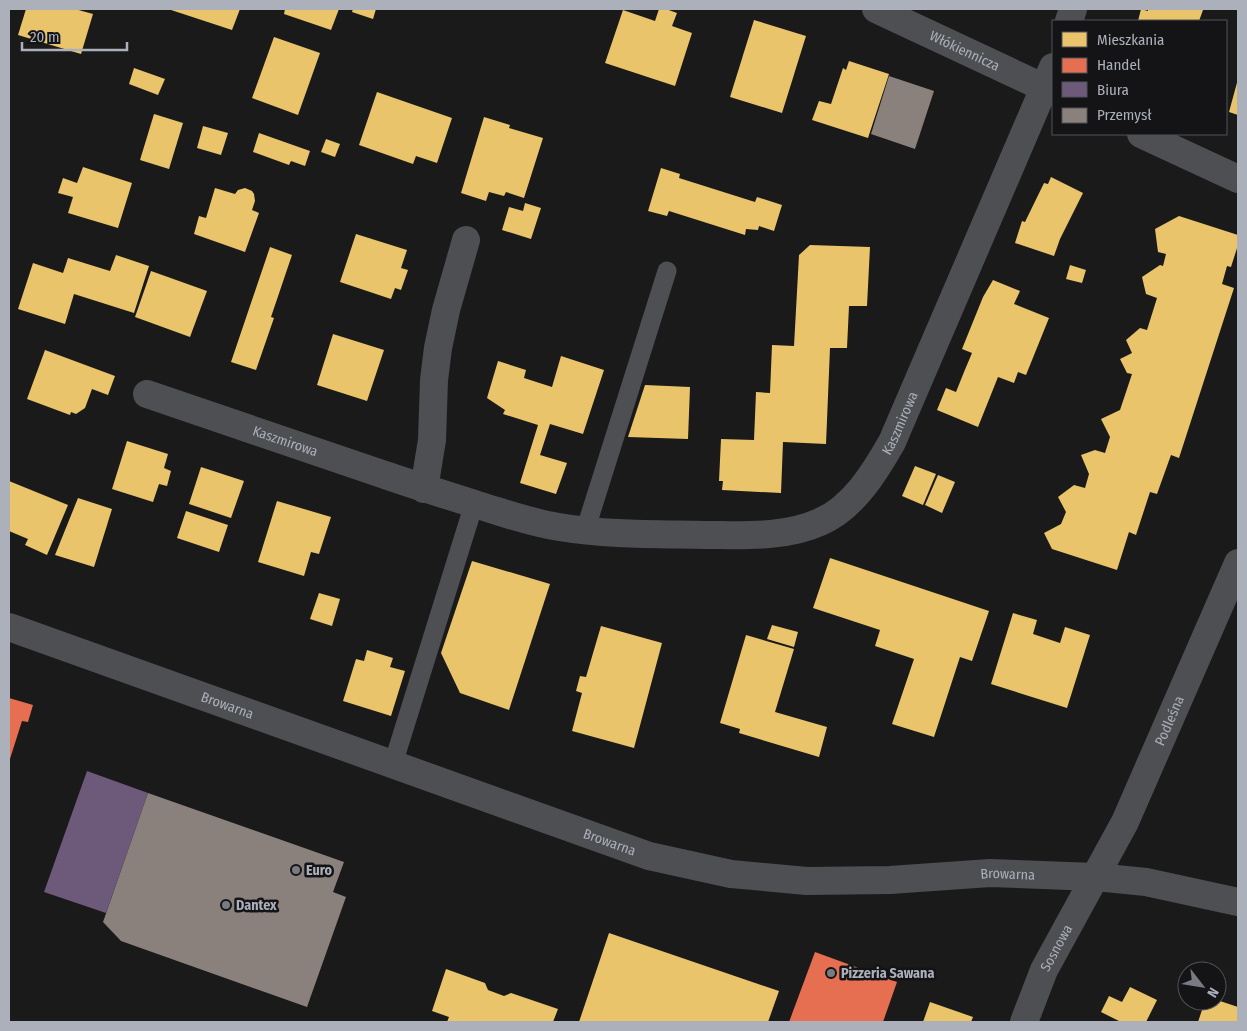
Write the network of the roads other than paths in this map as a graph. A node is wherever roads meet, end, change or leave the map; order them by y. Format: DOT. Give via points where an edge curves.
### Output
graph roads {
  1 [pos="876,9"];
  2 [pos="1050,82"];
  3 [pos="1143,135"];
  4 [pos="1238,179"];
  5 [pos="466,240"];
  6 [pos="667,271"];
  7 [pos="147,394"];
  8 [pos="424,489"];
  9 [pos="474,504"];
  10 [pos="585,531"];
  11 [pos="1238,563"];
  12 [pos="9,627"];
  13 [pos="393,764"];
  14 [pos="1096,877"];
  15 [pos="1238,902"];
  16 [pos="1024,1022"];
  1 -- 2 [label="street, Włókiennicza"];
  2 -- 10 [label="street, Kaszmirowa" via="892,442 873,472 839,512 820,523 774,533"];
  3 -- 4 [label="street"];
  5 -- 8 [label="street" via="438,348 432,440"];
  6 -- 10 [label="lane"];
  7 -- 8 [label="street, Kaszmirowa"];
  8 -- 9 [label="street, Kaszmirowa"];
  9 -- 10 [label="street, Kaszmirowa" via="530,521"];
  9 -- 13 [label="lane"];
  11 -- 14 [label="street, Podleśna" via="1125,822"];
  12 -- 13 [label="street, Browarna"];
  13 -- 14 [label="street, Browarna" via="649,856 731,874 807,881 890,880 990,873"];
  14 -- 15 [label="street, Browarna" via="1146,882"];
  14 -- 16 [label="street, Sosnowa" via="1044,970"];
}
